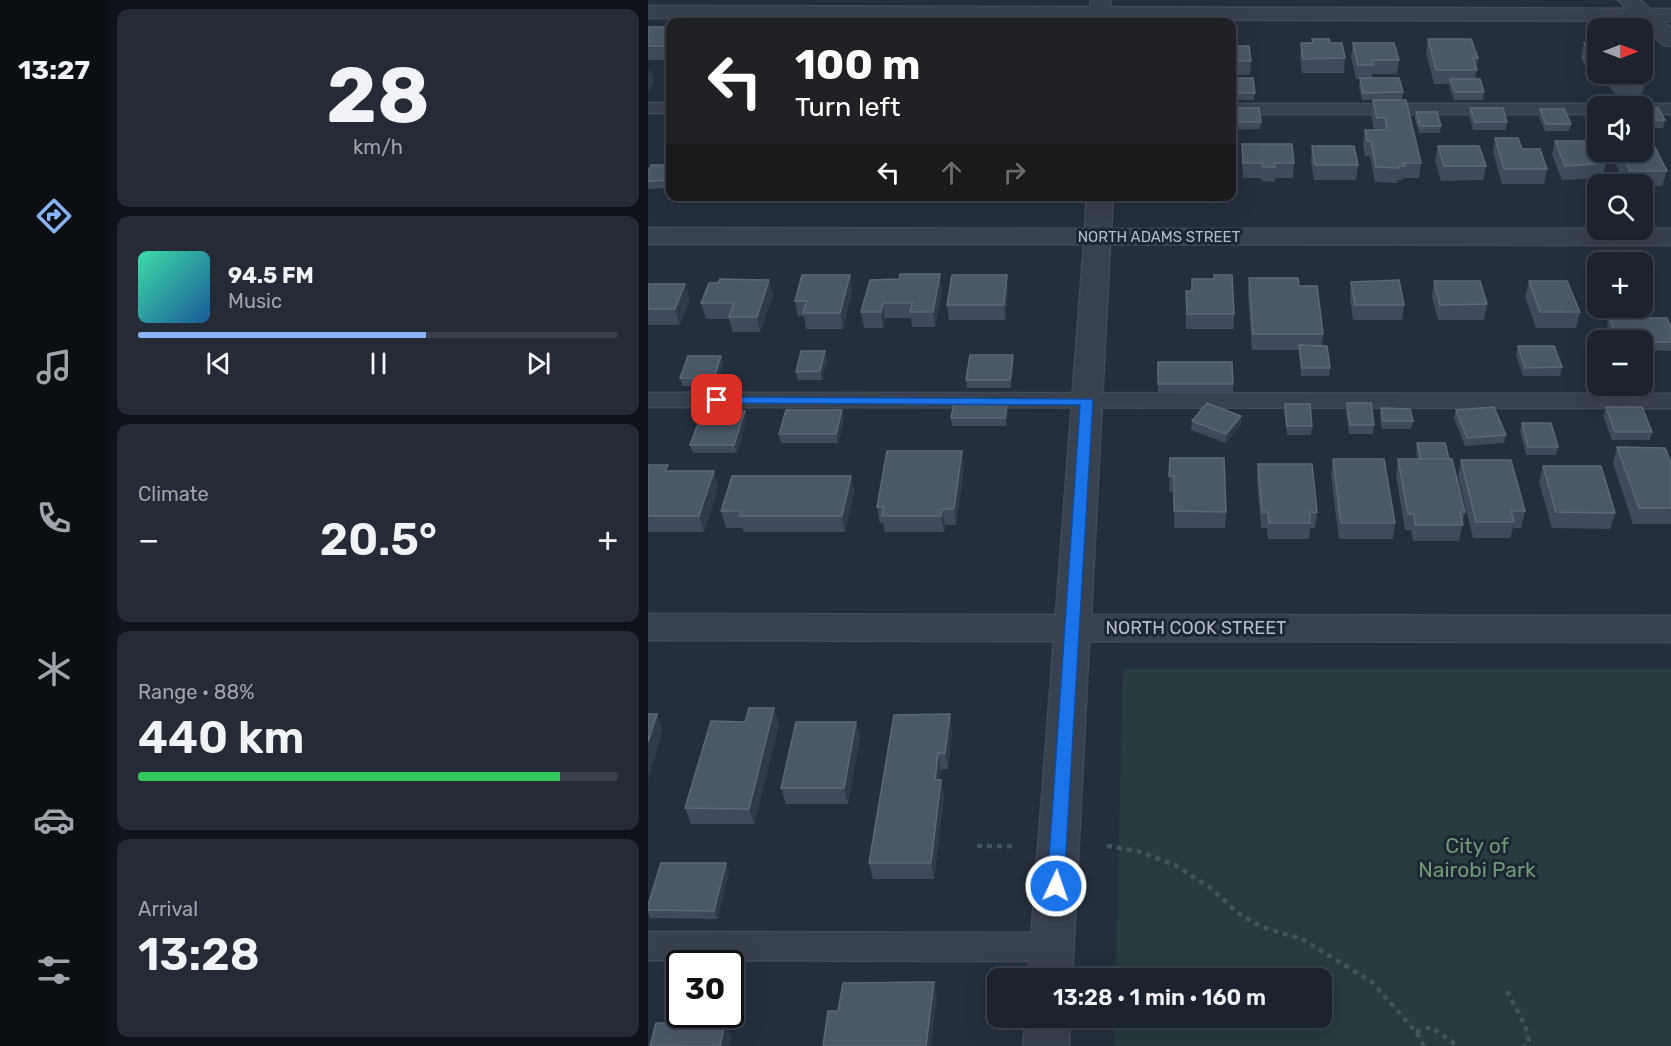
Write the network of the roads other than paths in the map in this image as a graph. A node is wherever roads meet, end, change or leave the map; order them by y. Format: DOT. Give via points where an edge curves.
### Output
graph roads {
  1 [pos="1635,7"];
  2 [pos="1102,11"];
  3 [pos="648,12"];
  4 [pos="1671,15"];
  5 [pos="1671,40"];
  6 [pos="648,108"];
  7 [pos="666,108"];
  8 [pos="1236,109"];
  9 [pos="1587,109"];
  10 [pos="1653,109"];
  11 [pos="1671,109"];
  12 [pos="1100,201"];
  13 [pos="648,236"];
  14 [pos="1097,237"];
  15 [pos="1671,237"];
  16 [pos="648,400"];
  17 [pos="1086,401"];
  18 [pos="1671,401"];
  19 [pos="648,627"];
  20 [pos="1072,627"];
  21 [pos="1671,628"];
  22 [pos="648,946"];
  23 [pos="1051,962"];
  24 [pos="1047,1028"];
  25 [pos="1046,1046"];
  1 -- 2 [label="street"];
  1 -- 4 [label="street"];
  1 -- 5 [label="street"];
  2 -- 3 [label="street"];
  6 -- 7 [label="lane"];
  8 -- 9 [label="lane"];
  10 -- 11 [label="lane"];
  12 -- 14 [label="street"];
  13 -- 14 [label="street, NORTH ADAMS STREET"];
  14 -- 15 [label="street, NORTH ADAMS STREET"];
  14 -- 17 [label="street"];
  16 -- 17 [label="lane"];
  17 -- 18 [label="lane"];
  17 -- 20 [label="street"];
  19 -- 20 [label="street, NORTH COOK STREET"];
  20 -- 21 [label="street, NORTH COOK STREET"];
  20 -- 23 [label="street"];
  22 -- 23 [label="lane"];
  24 -- 25 [label="street"];
}
